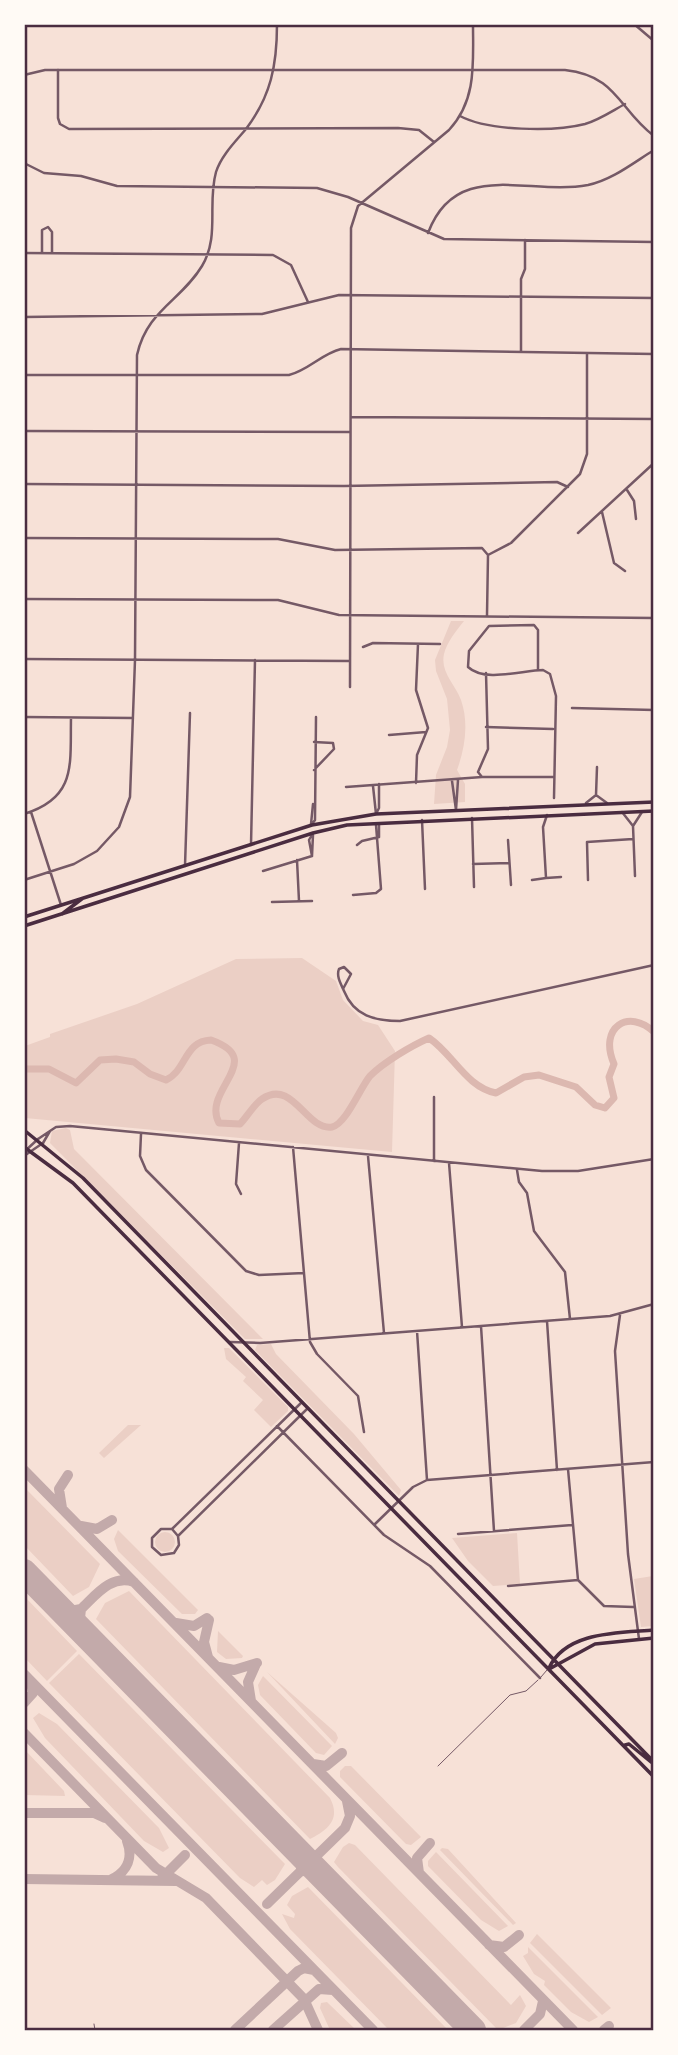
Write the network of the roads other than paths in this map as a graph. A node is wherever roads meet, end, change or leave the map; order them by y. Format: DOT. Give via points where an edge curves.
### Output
graph roads {
  1 [pos="278,24"];
  2 [pos="473,24"];
  3 [pos="634,24"];
  4 [pos="653,41"];
  5 [pos="472,69"];
  6 [pos="58,70"];
  7 [pos="275,70"];
  8 [pos="24,75"];
  9 [pos="625,104"];
  10 [pos="460,116"];
  11 [pos="246,128"];
  12 [pos="653,136"];
  13 [pos="433,142"];
  14 [pos="653,150"];
  15 [pos="24,163"];
  16 [pos="214,187"];
  17 [pos="361,203"];
  18 [pos="428,233"];
  19 [pos="525,240"];
  20 [pos="653,242"];
  21 [pos="24,253"];
  22 [pos="42,253"];
  23 [pos="52,253"];
  24 [pos="209,253"];
  25 [pos="351,295"];
  26 [pos="521,297"];
  27 [pos="653,298"];
  28 [pos="308,302"];
  29 [pos="156,313"];
  30 [pos="24,317"];
  31 [pos="351,349"];
  32 [pos="521,351"];
  33 [pos="587,352"];
  34 [pos="653,354"];
  35 [pos="24,375"];
  36 [pos="136,376"];
  37 [pos="351,418"];
  38 [pos="587,418"];
  39 [pos="653,419"];
  40 [pos="24,430"];
  41 [pos="136,431"];
  42 [pos="350,432"];
  43 [pos="653,463"];
  44 [pos="24,484"];
  45 [pos="349,484"];
  46 [pos="136,485"];
  47 [pos="568,487"];
  48 [pos="627,490"];
  49 [pos="602,512"];
  50 [pos="636,519"];
  51 [pos="579,533"];
  52 [pos="24,538"];
  53 [pos="135,538"];
  54 [pos="350,550"];
  55 [pos="488,555"];
  56 [pos="625,571"];
  57 [pos="24,599"];
  58 [pos="135,599"];
  59 [pos="350,615"];
  60 [pos="487,615"];
  61 [pos="653,618"];
  62 [pos="418,643"];
  63 [pos="440,644"];
  64 [pos="363,647"];
  65 [pos="24,659"];
  66 [pos="135,660"];
  67 [pos="255,660"];
  68 [pos="350,661"];
  69 [pos="538,670"];
  70 [pos="486,673"];
  71 [pos="350,687"];
  72 [pos="572,708"];
  73 [pos="653,710"];
  74 [pos="190,713"];
  75 [pos="24,717"];
  76 [pos="316,717"];
  77 [pos="71,718"];
  78 [pos="133,718"];
  79 [pos="486,727"];
  80 [pos="555,729"];
  81 [pos="426,732"];
  82 [pos="389,735"];
  83 [pos="314,742"];
  84 [pos="597,767"];
  85 [pos="314,770"];
  86 [pos="482,777"];
  87 [pos="554,777"];
  88 [pos="458,780"];
  89 [pos="452,781"];
  90 [pos="416,783"];
  91 [pos="373,785"];
  92 [pos="379,785"];
  93 [pos="346,787"];
  94 [pos="596,794"];
  95 [pos="554,798"];
  96 [pos="653,802"];
  97 [pos="608,805"];
  98 [pos="584,806"];
  99 [pos="456,810"];
  100 [pos="642,811"];
  101 [pos="653,811"];
  102 [pos="31,812"];
  103 [pos="622,812"];
  104 [pos="24,814"];
  105 [pos="376,814"];
  106 [pos="547,815"];
  107 [pos="536,816"];
  108 [pos="472,818"];
  109 [pos="456,819"];
  110 [pos="422,820"];
  111 [pos="377,822"];
  112 [pos="312,825"];
  113 [pos="633,826"];
  114 [pos="543,827"];
  115 [pos="313,834"];
  116 [pos="379,837"];
  117 [pos="633,839"];
  118 [pos="508,840"];
  119 [pos="251,845"];
  120 [pos="357,845"];
  121 [pos="253,853"];
  122 [pos="297,860"];
  123 [pos="510,863"];
  124 [pos="474,864"];
  125 [pos="185,866"];
  126 [pos="263,871"];
  127 [pos="50,872"];
  128 [pos="186,874"];
  129 [pos="635,876"];
  130 [pos="561,877"];
  131 [pos="545,878"];
  132 [pos="24,880"];
  133 [pos="531,880"];
  134 [pos="588,880"];
  135 [pos="511,885"];
  136 [pos="474,887"];
  137 [pos="425,889"];
  138 [pos="105,891"];
  139 [pos="353,895"];
  140 [pos="83,898"];
  141 [pos="107,900"];
  142 [pos="299,901"];
  143 [pos="312,901"];
  144 [pos="272,902"];
  145 [pos="61,905"];
  146 [pos="62,914"];
  147 [pos="24,917"];
  148 [pos="24,926"];
  149 [pos="653,965"];
  150 [pos="343,989"];
  151 [pos="434,1097"];
  152 [pos="52,1129"];
  153 [pos="24,1130"];
  154 [pos="142,1133"];
  155 [pos="38,1139"];
  156 [pos="239,1142"];
  157 [pos="43,1143"];
  158 [pos="293,1147"];
  159 [pos="27,1151"];
  160 [pos="368,1154"];
  161 [pos="653,1159"];
  162 [pos="434,1161"];
  163 [pos="449,1162"];
  164 [pos="517,1169"];
  165 [pos="241,1194"];
  166 [pos="304,1273"];
  167 [pos="188,1285"];
  168 [pos="181,1292"];
  169 [pos="653,1304"];
  170 [pos="620,1315"];
  171 [pos="570,1319"];
  172 [pos="547,1321"];
  173 [pos="481,1326"];
  174 [pos="462,1327"];
  175 [pos="417,1331"];
  176 [pos="384,1334"];
  177 [pos="310,1339"];
  178 [pos="230,1342"];
  179 [pos="244,1343"];
  180 [pos="302,1402"];
  181 [pos="308,1408"];
  182 [pos="295,1409"];
  183 [pos="301,1415"];
  184 [pos="277,1426"];
  185 [pos="283,1432"];
  186 [pos="363,1432"];
  187 [pos="653,1462"];
  188 [pos="622,1465"];
  189 [pos="568,1469"];
  190 [pos="556,1470"];
  191 [pos="230,1473"];
  192 [pos="491,1475"];
  193 [pos="236,1479"];
  194 [pos="427,1480"];
  195 [pos="212,1490"];
  196 [pos="218,1496"];
  197 [pos="398,1502"];
  198 [pos="391,1508"];
  199 [pos="186,1516"];
  200 [pos="192,1522"];
  201 [pos="374,1524"];
  202 [pos="572,1524"];
  203 [pos="172,1529"];
  204 [pos="494,1531"];
  205 [pos="458,1534"];
  206 [pos="178,1536"];
  207 [pos="578,1580"];
  208 [pos="508,1586"];
  209 [pos="633,1607"];
  210 [pos="653,1630"];
  211 [pos="636,1632"];
  212 [pos="653,1638"];
  213 [pos="639,1639"];
  214 [pos="553,1659"];
  215 [pos="559,1665"];
  216 [pos="549,1668"];
  217 [pos="540,1678"];
  218 [pos="620,1727"];
  219 [pos="613,1735"];
  220 [pos="624,1746"];
  221 [pos="653,1762"];
  222 [pos="438,1766"];
  223 [pos="653,1777"];
  224 [pos="94,2024"];
  225 [pos="95,2031"];
  1 -- 7 [label="street"];
  2 -- 5 [label="street"];
  3 -- 4 [label="street"];
  5 -- 7 [label="street"];
  5 -- 9 [label="street" via="588,74 611,87"];
  5 -- 10 [label="street" via="468,100"];
  6 -- 7 [label="street"];
  6 -- 8 [label="street"];
  6 -- 11 [label="street" via="58,118 64,127"];
  7 -- 11 [label="street" via="266,99"];
  9 -- 10 [label="street" via="571,127 491,126"];
  9 -- 12 [label="street"];
  10 -- 13 [label="street"];
  11 -- 13 [label="street" via="411,129 423,132"];
  11 -- 16 [label="street" via="223,157"];
  13 -- 17 [label="street"];
  14 -- 18 [label="street" via="612,176 586,185 465,189 440,210"];
  15 -- 16 [label="street" via="44,173 81,176 117,186"];
  16 -- 17 [label="street" via="317,188"];
  16 -- 24 [label="street"];
  17 -- 18 [label="street"];
  17 -- 25 [label="street" via="351,228"];
  18 -- 19 [label="street" via="448,239"];
  19 -- 20 [label="street"];
  19 -- 26 [label="street"];
  21 -- 22 [label="street"];
  22 -- 23 [label="street"];
  22 -- 23 [label="street" via="46,227 52,232"];
  23 -- 24 [label="street"];
  24 -- 28 [label="street" via="282,258 298,274"];
  24 -- 29 [label="street" via="196,275"];
  25 -- 26 [label="street"];
  25 -- 28 [label="street"];
  25 -- 31 [label="street"];
  26 -- 27 [label="street"];
  26 -- 32 [label="street"];
  28 -- 29 [label="street" via="262,314"];
  29 -- 30 [label="street"];
  29 -- 36 [label="street" via="140,343"];
  31 -- 32 [label="street"];
  31 -- 36 [label="street" via="332,351 289,375"];
  31 -- 37 [label="street"];
  32 -- 33 [label="street"];
  33 -- 34 [label="street"];
  33 -- 38 [label="street"];
  35 -- 36 [label="street"];
  36 -- 41 [label="street"];
  37 -- 38 [label="street"];
  37 -- 42 [label="street"];
  38 -- 39 [label="street"];
  38 -- 47 [label="street" via="583,467"];
  40 -- 41 [label="street"];
  41 -- 42 [label="street"];
  41 -- 46 [label="street"];
  42 -- 45 [label="street"];
  43 -- 48 [label="street"];
  44 -- 46 [label="street"];
  45 -- 46 [label="street"];
  45 -- 47 [label="street" via="557,482"];
  45 -- 54 [label="street"];
  46 -- 53 [label="street"];
  47 -- 55 [label="street" via="511,543"];
  48 -- 49 [label="street"];
  48 -- 50 [label="street"];
  49 -- 51 [label="street"];
  49 -- 56 [label="street" via="614,563"];
  52 -- 53 [label="street"];
  53 -- 54 [label="street" via="278,539"];
  53 -- 58 [label="street"];
  54 -- 55 [label="street" via="482,548"];
  54 -- 59 [label="street"];
  55 -- 60 [label="street"];
  57 -- 58 [label="street"];
  58 -- 59 [label="street" via="288,601 324,613"];
  58 -- 66 [label="street"];
  59 -- 60 [label="street"];
  59 -- 68 [label="street"];
  60 -- 61 [label="street"];
  62 -- 63 [label="street"];
  62 -- 64 [label="street"];
  62 -- 81 [label="street" via="416,690 428,720"];
  65 -- 66 [label="street"];
  66 -- 67 [label="street"];
  66 -- 78 [label="street"];
  67 -- 68 [label="street"];
  67 -- 119 [label="street"];
  68 -- 71 [label="street"];
  69 -- 70 [label="street"];
  69 -- 70 [label="street" via="537,628 498,624 482,630 468,656 470,670"];
  69 -- 80 [label="street" via="548,671 551,678 556,696"];
  70 -- 79 [label="street"];
  72 -- 73 [label="street"];
  74 -- 125 [label="street"];
  75 -- 77 [label="street"];
  76 -- 83 [label="street"];
  77 -- 78 [label="street"];
  77 -- 102 [label="street" via="67,781 53,800"];
  78 -- 127 [label="street" via="130,797 119,827 86,858"];
  79 -- 80 [label="street"];
  79 -- 86 [label="street" via="488,749 478,772"];
  80 -- 87 [label="street"];
  81 -- 82 [label="street"];
  81 -- 90 [label="street" via="417,755"];
  83 -- 85 [label="street"];
  83 -- 85 [label="street" via="333,743 334,749"];
  84 -- 94 [label="street"];
  85 -- 112 [label="street"];
  86 -- 87 [label="street"];
  86 -- 88 [label="street"];
  87 -- 95 [label="street"];
  88 -- 89 [label="street"];
  88 -- 99 [label="street"];
  89 -- 90 [label="street"];
  89 -- 99 [label="street"];
  90 -- 92 [label="street"];
  91 -- 92 [label="street"];
  91 -- 93 [label="street"];
  91 -- 105 [label="street"];
  92 -- 105 [label="street"];
  94 -- 97 [label="street"];
  94 -- 98 [label="street"];
  96 -- 97 [label="main road"];
  97 -- 98 [label="main road"];
  98 -- 99 [label="main road"];
  99 -- 105 [label="main road"];
  99 -- 109 [label="main road"];
  100 -- 101 [label="main road"];
  100 -- 103 [label="main road"];
  100 -- 113 [label="street"];
  102 -- 104 [label="street"];
  102 -- 127 [label="street"];
  103 -- 106 [label="main road"];
  103 -- 113 [label="street"];
  105 -- 111 [label="main road"];
  105 -- 112 [label="main road"];
  106 -- 107 [label="main road"];
  106 -- 114 [label="street"];
  107 -- 108 [label="main road"];
  107 -- 114 [label="street"];
  108 -- 109 [label="main road"];
  108 -- 124 [label="street"];
  109 -- 110 [label="main road"];
  110 -- 111 [label="main road"];
  110 -- 137 [label="street"];
  111 -- 115 [label="main road"];
  111 -- 116 [label="street"];
  112 -- 115 [label="main road"];
  112 -- 119 [label="main road"];
  113 -- 117 [label="street"];
  114 -- 131 [label="street"];
  115 -- 121 [label="main road"];
  115 -- 122 [label="street" via="312,856"];
  116 -- 120 [label="street"];
  116 -- 139 [label="street" via="381,889"];
  117 -- 129 [label="street"];
  117 -- 134 [label="street" via="587,842"];
  118 -- 123 [label="street"];
  119 -- 121 [label="main road"];
  119 -- 125 [label="main road"];
  121 -- 128 [label="main road"];
  122 -- 126 [label="street"];
  122 -- 142 [label="street"];
  123 -- 124 [label="street"];
  123 -- 135 [label="street"];
  124 -- 136 [label="street"];
  125 -- 128 [label="main road"];
  125 -- 138 [label="main road"];
  127 -- 132 [label="street"];
  127 -- 145 [label="street"];
  128 -- 141 [label="main road"];
  130 -- 131 [label="street"];
  131 -- 133 [label="street"];
  138 -- 140 [label="main road"];
  138 -- 141 [label="main road"];
  140 -- 145 [label="main road"];
  140 -- 146 [label="main road"];
  141 -- 146 [label="main road"];
  142 -- 143 [label="street"];
  142 -- 144 [label="street"];
  145 -- 147 [label="main road"];
  146 -- 148 [label="main road"];
  149 -- 150 [label="street" via="400,1021 366,1017"];
  150 -- 150 [label="street" via="351,974 344,967 338,975"];
  151 -- 162 [label="street"];
  152 -- 154 [label="street" via="65,1126"];
  152 -- 155 [label="street"];
  152 -- 157 [label="street"];
  153 -- 155 [label="main road"];
  154 -- 156 [label="street"];
  154 -- 166 [label="street" via="140,1156 146,1170 239,1265 259,1275"];
  155 -- 157 [label="main road"];
  155 -- 159 [label="street"];
  156 -- 158 [label="street"];
  156 -- 165 [label="street" via="236,1184"];
  157 -- 159 [label="street"];
  157 -- 167 [label="main road"];
  158 -- 160 [label="street"];
  158 -- 166 [label="street"];
  159 -- 168 [label="main road" via="73,1183"];
  160 -- 162 [label="street"];
  160 -- 176 [label="street"];
  161 -- 164 [label="street" via="578,1171"];
  162 -- 163 [label="street"];
  163 -- 164 [label="street"];
  163 -- 174 [label="street"];
  164 -- 171 [label="street" via="534,1231 565,1272"];
  166 -- 177 [label="street"];
  167 -- 168 [label="main road"];
  167 -- 179 [label="main road"];
  168 -- 178 [label="main road"];
  169 -- 170 [label="street"];
  170 -- 171 [label="street"];
  170 -- 188 [label="street" via="614,1336"];
  171 -- 172 [label="street"];
  172 -- 173 [label="street"];
  172 -- 190 [label="street"];
  173 -- 174 [label="street"];
  173 -- 192 [label="street"];
  174 -- 175 [label="street"];
  175 -- 176 [label="street"];
  175 -- 194 [label="street"];
  176 -- 177 [label="street"];
  177 -- 179 [label="street"];
  177 -- 186 [label="street" via="317,1354 358,1396"];
  178 -- 179 [label="street"];
  178 -- 182 [label="main road"];
  179 -- 180 [label="main road"];
  180 -- 181 [label="main road"];
  180 -- 182 [label="street"];
  181 -- 183 [label="street"];
  181 -- 197 [label="main road"];
  182 -- 183 [label="main road"];
  182 -- 184 [label="street"];
  183 -- 185 [label="street"];
  183 -- 198 [label="main road"];
  184 -- 185 [label="street"];
  184 -- 191 [label="street"];
  185 -- 193 [label="street"];
  185 -- 201 [label="street"];
  187 -- 188 [label="street"];
  188 -- 189 [label="street"];
  188 -- 209 [label="street"];
  189 -- 190 [label="street"];
  189 -- 202 [label="street"];
  190 -- 192 [label="street"];
  191 -- 193 [label="street"];
  191 -- 195 [label="street"];
  192 -- 194 [label="street"];
  192 -- 204 [label="street"];
  193 -- 196 [label="street"];
  194 -- 197 [label="street"];
  195 -- 196 [label="street"];
  195 -- 199 [label="street"];
  196 -- 200 [label="street"];
  197 -- 198 [label="street"];
  197 -- 214 [label="main road"];
  198 -- 201 [label="street"];
  198 -- 216 [label="main road"];
  199 -- 200 [label="street"];
  199 -- 203 [label="street"];
  200 -- 206 [label="street"];
  201 -- 217 [label="street" via="429,1566"];
  202 -- 204 [label="street"];
  202 -- 207 [label="street"];
  203 -- 206 [label="street"];
  203 -- 206 [label="street" via="154,1534 155,1551 165,1556 174,1553"];
  204 -- 205 [label="street"];
  207 -- 208 [label="street"];
  207 -- 209 [label="street" via="604,1606"];
  209 -- 211 [label="street"];
  210 -- 211 [label="main road"];
  211 -- 213 [label="street"];
  211 -- 214 [label="main road" via="589,1638"];
  212 -- 213 [label="main road"];
  213 -- 215 [label="main road" via="589,1646"];
  214 -- 215 [label="main road"];
  214 -- 216 [label="main road"];
  215 -- 216 [label="main road"];
  215 -- 218 [label="main road"];
  216 -- 217 [label="lane"];
  216 -- 219 [label="main road"];
  217 -- 222 [label="lane" via="526,1691 510,1695"];
  218 -- 219 [label="main road"];
  218 -- 221 [label="main road"];
  219 -- 220 [label="main road"];
  220 -- 221 [label="main road" via="629,1744"];
  220 -- 223 [label="main road"];
  224 -- 225 [label="lane"];
}
